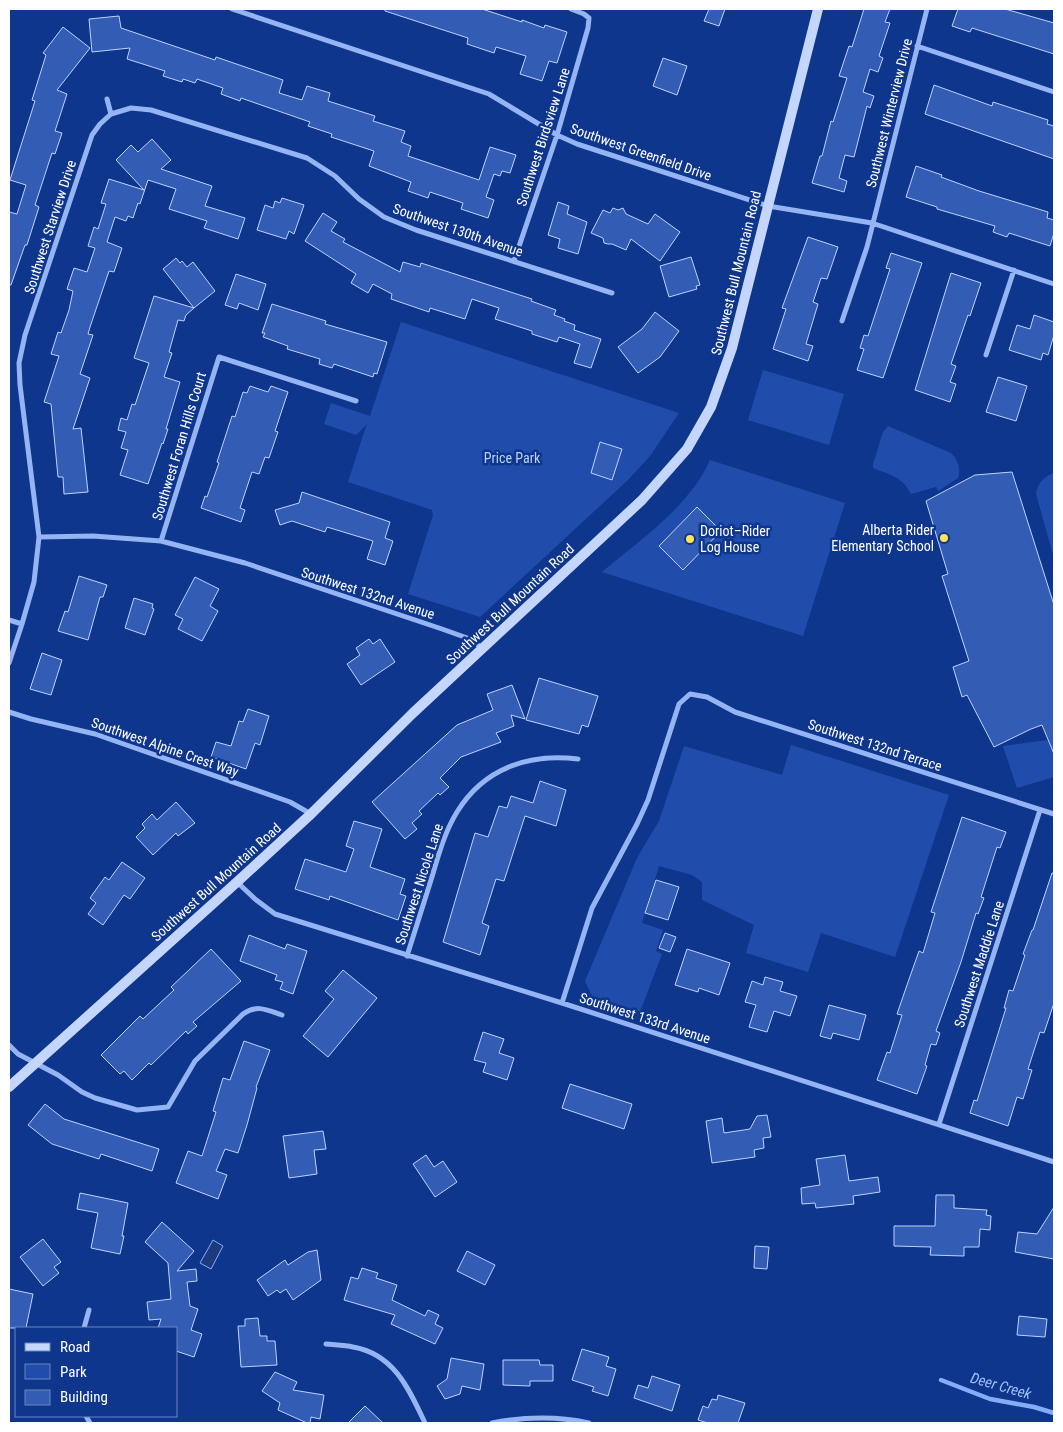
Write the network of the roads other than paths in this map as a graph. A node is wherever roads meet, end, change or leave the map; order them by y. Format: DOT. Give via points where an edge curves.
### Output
graph roads {
  1 [pos="232,9"];
  2 [pos="571,9"];
  3 [pos="818,9"];
  4 [pos="927,9"];
  5 [pos="917,46"];
  6 [pos="1054,92"];
  7 [pos="108,99"];
  8 [pos="111,114"];
  9 [pos="557,136"];
  10 [pos="768,206"];
  11 [pos="872,223"];
  12 [pos="514,261"];
  13 [pos="1014,270"];
  14 [pos="1054,284"];
  15 [pos="612,293"];
  16 [pos="842,321"];
  17 [pos="986,354"];
  18 [pos="356,401"];
  19 [pos="39,537"];
  20 [pos="161,541"];
  21 [pos="9,620"];
  22 [pos="22,624"];
  23 [pos="482,648"];
  24 [pos="9,664"];
  25 [pos="9,712"];
  26 [pos="578,759"];
  27 [pos="1040,810"];
  28 [pos="311,814"];
  29 [pos="1054,814"];
  30 [pos="237,882"];
  31 [pos="408,956"];
  32 [pos="562,1003"];
  33 [pos="282,1015"];
  34 [pos="9,1045"];
  35 [pos="36,1063"];
  36 [pos="9,1087"];
  37 [pos="940,1124"];
  38 [pos="1054,1162"];
  39 [pos="89,1310"];
  40 [pos="84,1327"];
  41 [pos="326,1344"];
  42 [pos="425,1423"];
  43 [pos="492,1423"];
  44 [pos="589,1423"];
  1 -- 9 [label="street, Southwest Greenfield Drive" via="489,94"];
  2 -- 9 [label="street, Southwest Birdsview Lane" via="589,18 588,28"];
  3 -- 10 [label="main road, Southwest Bull Mountain Road"];
  4 -- 5 [label="street, Southwest Winterview Drive"];
  5 -- 6 [label="street"];
  5 -- 11 [label="street, Southwest Winterview Drive"];
  7 -- 8 [label="street"];
  8 -- 12 [label="street, Southwest 130th Avenue" via="131,108 151,110 307,158 335,176 384,217"];
  8 -- 19 [label="street, Southwest Starview Drive" via="92,135 25,335 19,363"];
  9 -- 10 [label="street, Southwest Greenfield Drive"];
  9 -- 12 [label="street, Southwest Birdsview Lane"];
  10 -- 11 [label="street, Southwest Greenfield Drive"];
  10 -- 23 [label="main road, Southwest Bull Mountain Road" via="719,388 688,450 642,500"];
  11 -- 13 [label="street, Southwest Greenfield Drive"];
  11 -- 16 [label="street, Southwest Winterview Drive"];
  12 -- 15 [label="street, Southwest 130th Avenue"];
  13 -- 14 [label="street, Southwest Greenfield Drive"];
  13 -- 17 [label="street"];
  18 -- 20 [label="street, Southwest Foran Hills Court" via="218,357"];
  19 -- 20 [label="street, Southwest 132nd Avenue" via="93,536"];
  19 -- 22 [label="street, Southwest Starview Drive" via="34,582"];
  20 -- 23 [label="street, Southwest 132nd Avenue" via="245,563 466,637"];
  21 -- 22 [label="street"];
  22 -- 24 [label="street, Southwest Starview Drive"];
  23 -- 28 [label="main road, Southwest Bull Mountain Road"];
  25 -- 28 [label="street, Southwest Alpine Crest Way" via="95,734 290,802"];
  26 -- 31 [label="street, Southwest Nicole Lane" via="554,757 516,764 493,775 472,793 446,834"];
  27 -- 29 [label="street, Southwest 132nd Terrace"];
  27 -- 32 [label="street, Southwest 132nd Terrace" via="735,712 707,697 690,694 679,704 648,800 592,908"];
  27 -- 37 [label="street, Southwest Maddie Lane"];
  28 -- 30 [label="main road, Southwest Bull Mountain Road"];
  30 -- 31 [label="street, Southwest 133rd Avenue" via="275,914"];
  30 -- 35 [label="main road, Southwest Bull Mountain Road"];
  31 -- 32 [label="street, Southwest 133rd Avenue"];
  32 -- 37 [label="street, Southwest 133rd Avenue"];
  33 -- 35 [label="street" via="259,1008 243,1014 195,1062 168,1107 138,1110 95,1098"];
  34 -- 35 [label="street"];
  35 -- 36 [label="main road, Southwest Bull Mountain Road"];
  37 -- 38 [label="street, Southwest 133rd Avenue"];
  39 -- 40 [label="street"];
  41 -- 42 [label="street" via="372,1352 388,1362 401,1376"];
  43 -- 44 [label="street" via="533,1418"];
}
